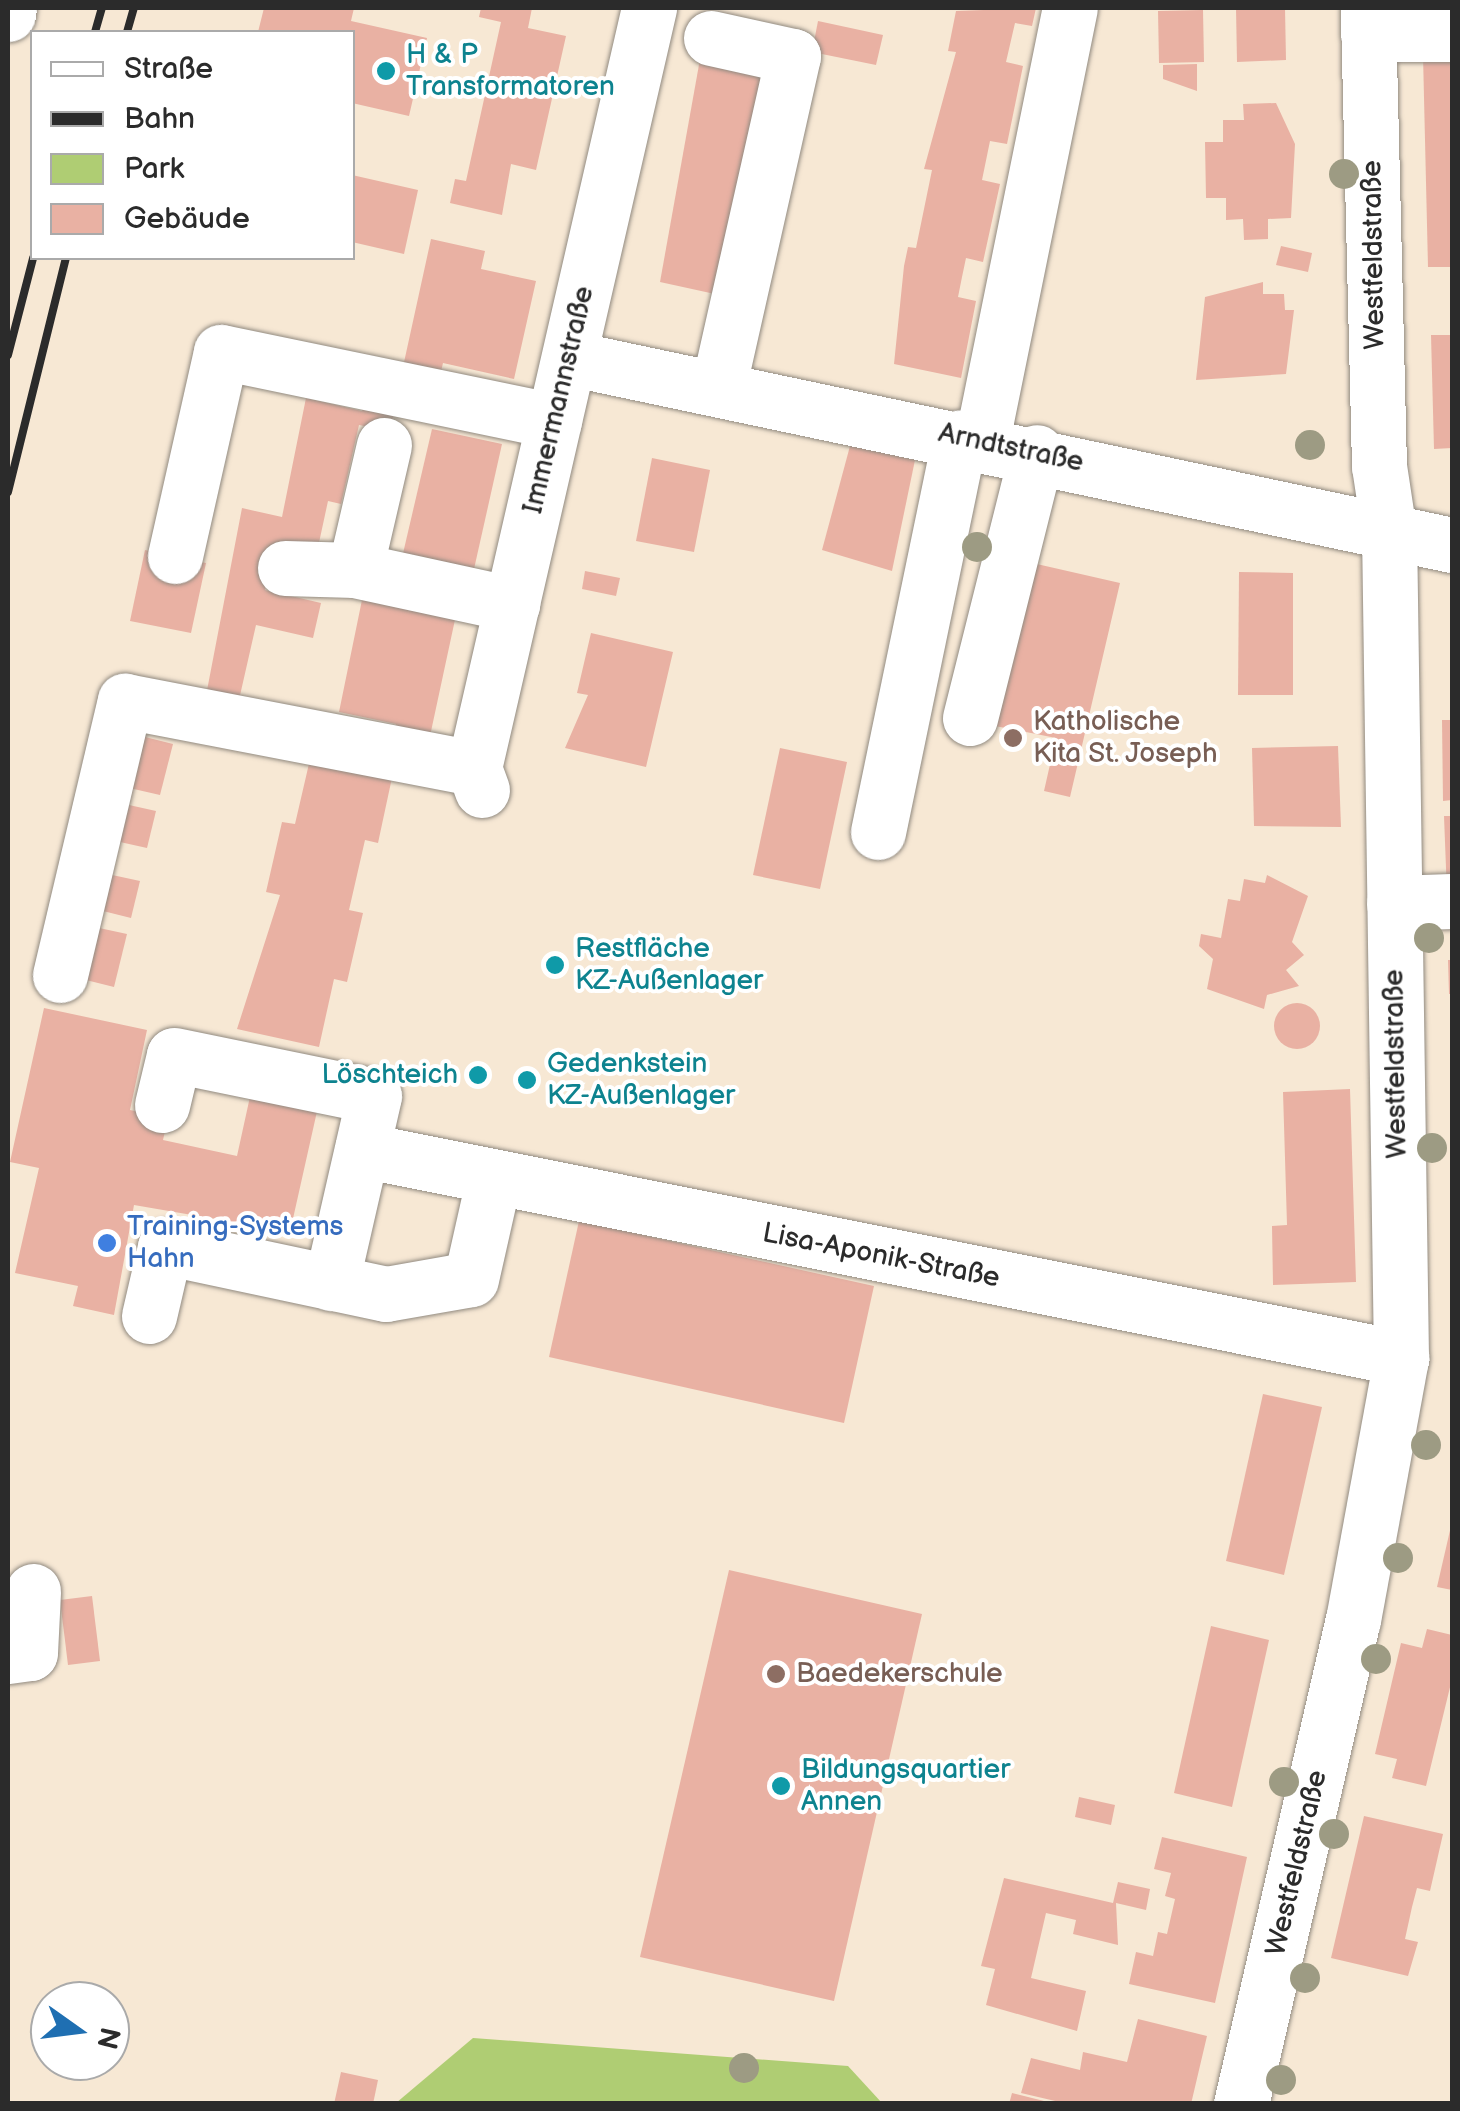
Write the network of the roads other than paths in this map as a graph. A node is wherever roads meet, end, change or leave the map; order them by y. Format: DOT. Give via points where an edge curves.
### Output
graph roads {
  1 [pos="649,8"];
  2 [pos="1070,8"];
  3 [pos="1368,21"];
  4 [pos="709,23"];
  5 [pos="806,28"];
  6 [pos="1452,34"];
  7 [pos="569,358"];
  8 [pos="718,389"];
  9 [pos="554,421"];
  10 [pos="971,439"];
  11 [pos="384,445"];
  12 [pos="1037,452"];
  13 [pos="1389,532"];
  14 [pos="1452,545"];
  15 [pos="175,556"];
  16 [pos="285,568"];
  17 [pos="355,570"];
  18 [pos="512,604"];
  19 [pos="970,718"];
  20 [pos="878,832"];
  21 [pos="1452,902"];
  22 [pos="1394,904"];
  23 [pos="60,975"];
  24 [pos="162,1105"];
  25 [pos="362,1150"];
  26 [pos="493,1181"];
  27 [pos="331,1282"];
  28 [pos="149,1316"];
  29 [pos="1401,1358"];
  30 [pos="34,1591"];
  31 [pos="8,1656"];
  32 [pos="1240,2104"];
  1 -- 7 [label="street, Immermannstraße"];
  2 -- 10 [label="street"];
  3 -- 6 [label="street"];
  3 -- 13 [label="street, Westfeldstraße" via="1379,466"];
  4 -- 5 [label="street"];
  4 -- 8 [label="street" via="792,56"];
  7 -- 8 [label="street, Arndtstraße"];
  7 -- 9 [label="street, Immermannstraße"];
  8 -- 10 [label="street, Arndtstraße"];
  9 -- 15 [label="street" via="220,352"];
  9 -- 18 [label="street, Immermannstraße"];
  10 -- 12 [label="street, Arndtstraße"];
  10 -- 20 [label="street"];
  11 -- 17 [label="street"];
  12 -- 13 [label="street, Arndtstraße"];
  12 -- 19 [label="street"];
  13 -- 14 [label="street, Arndtstraße"];
  13 -- 22 [label="street, Westfeldstraße"];
  16 -- 17 [label="street"];
  17 -- 18 [label="street"];
  18 -- 23 [label="street, Immermannstraße" via="478,779 124,701"];
  21 -- 22 [label="street"];
  22 -- 29 [label="street, Westfeldstraße"];
  24 -- 25 [label="street" via="174,1054 374,1096"];
  25 -- 26 [label="street, Lisa-Aponik-Straße"];
  25 -- 27 [label="street"];
  26 -- 27 [label="street" via="471,1280 386,1294"];
  26 -- 29 [label="street, Lisa-Aponik-Straße"];
  27 -- 28 [label="street" via="165,1247"];
  29 -- 32 [label="street, Westfeldstraße" via="1353,1620"];
  30 -- 31 [label="street" via="30,1653"];
}
